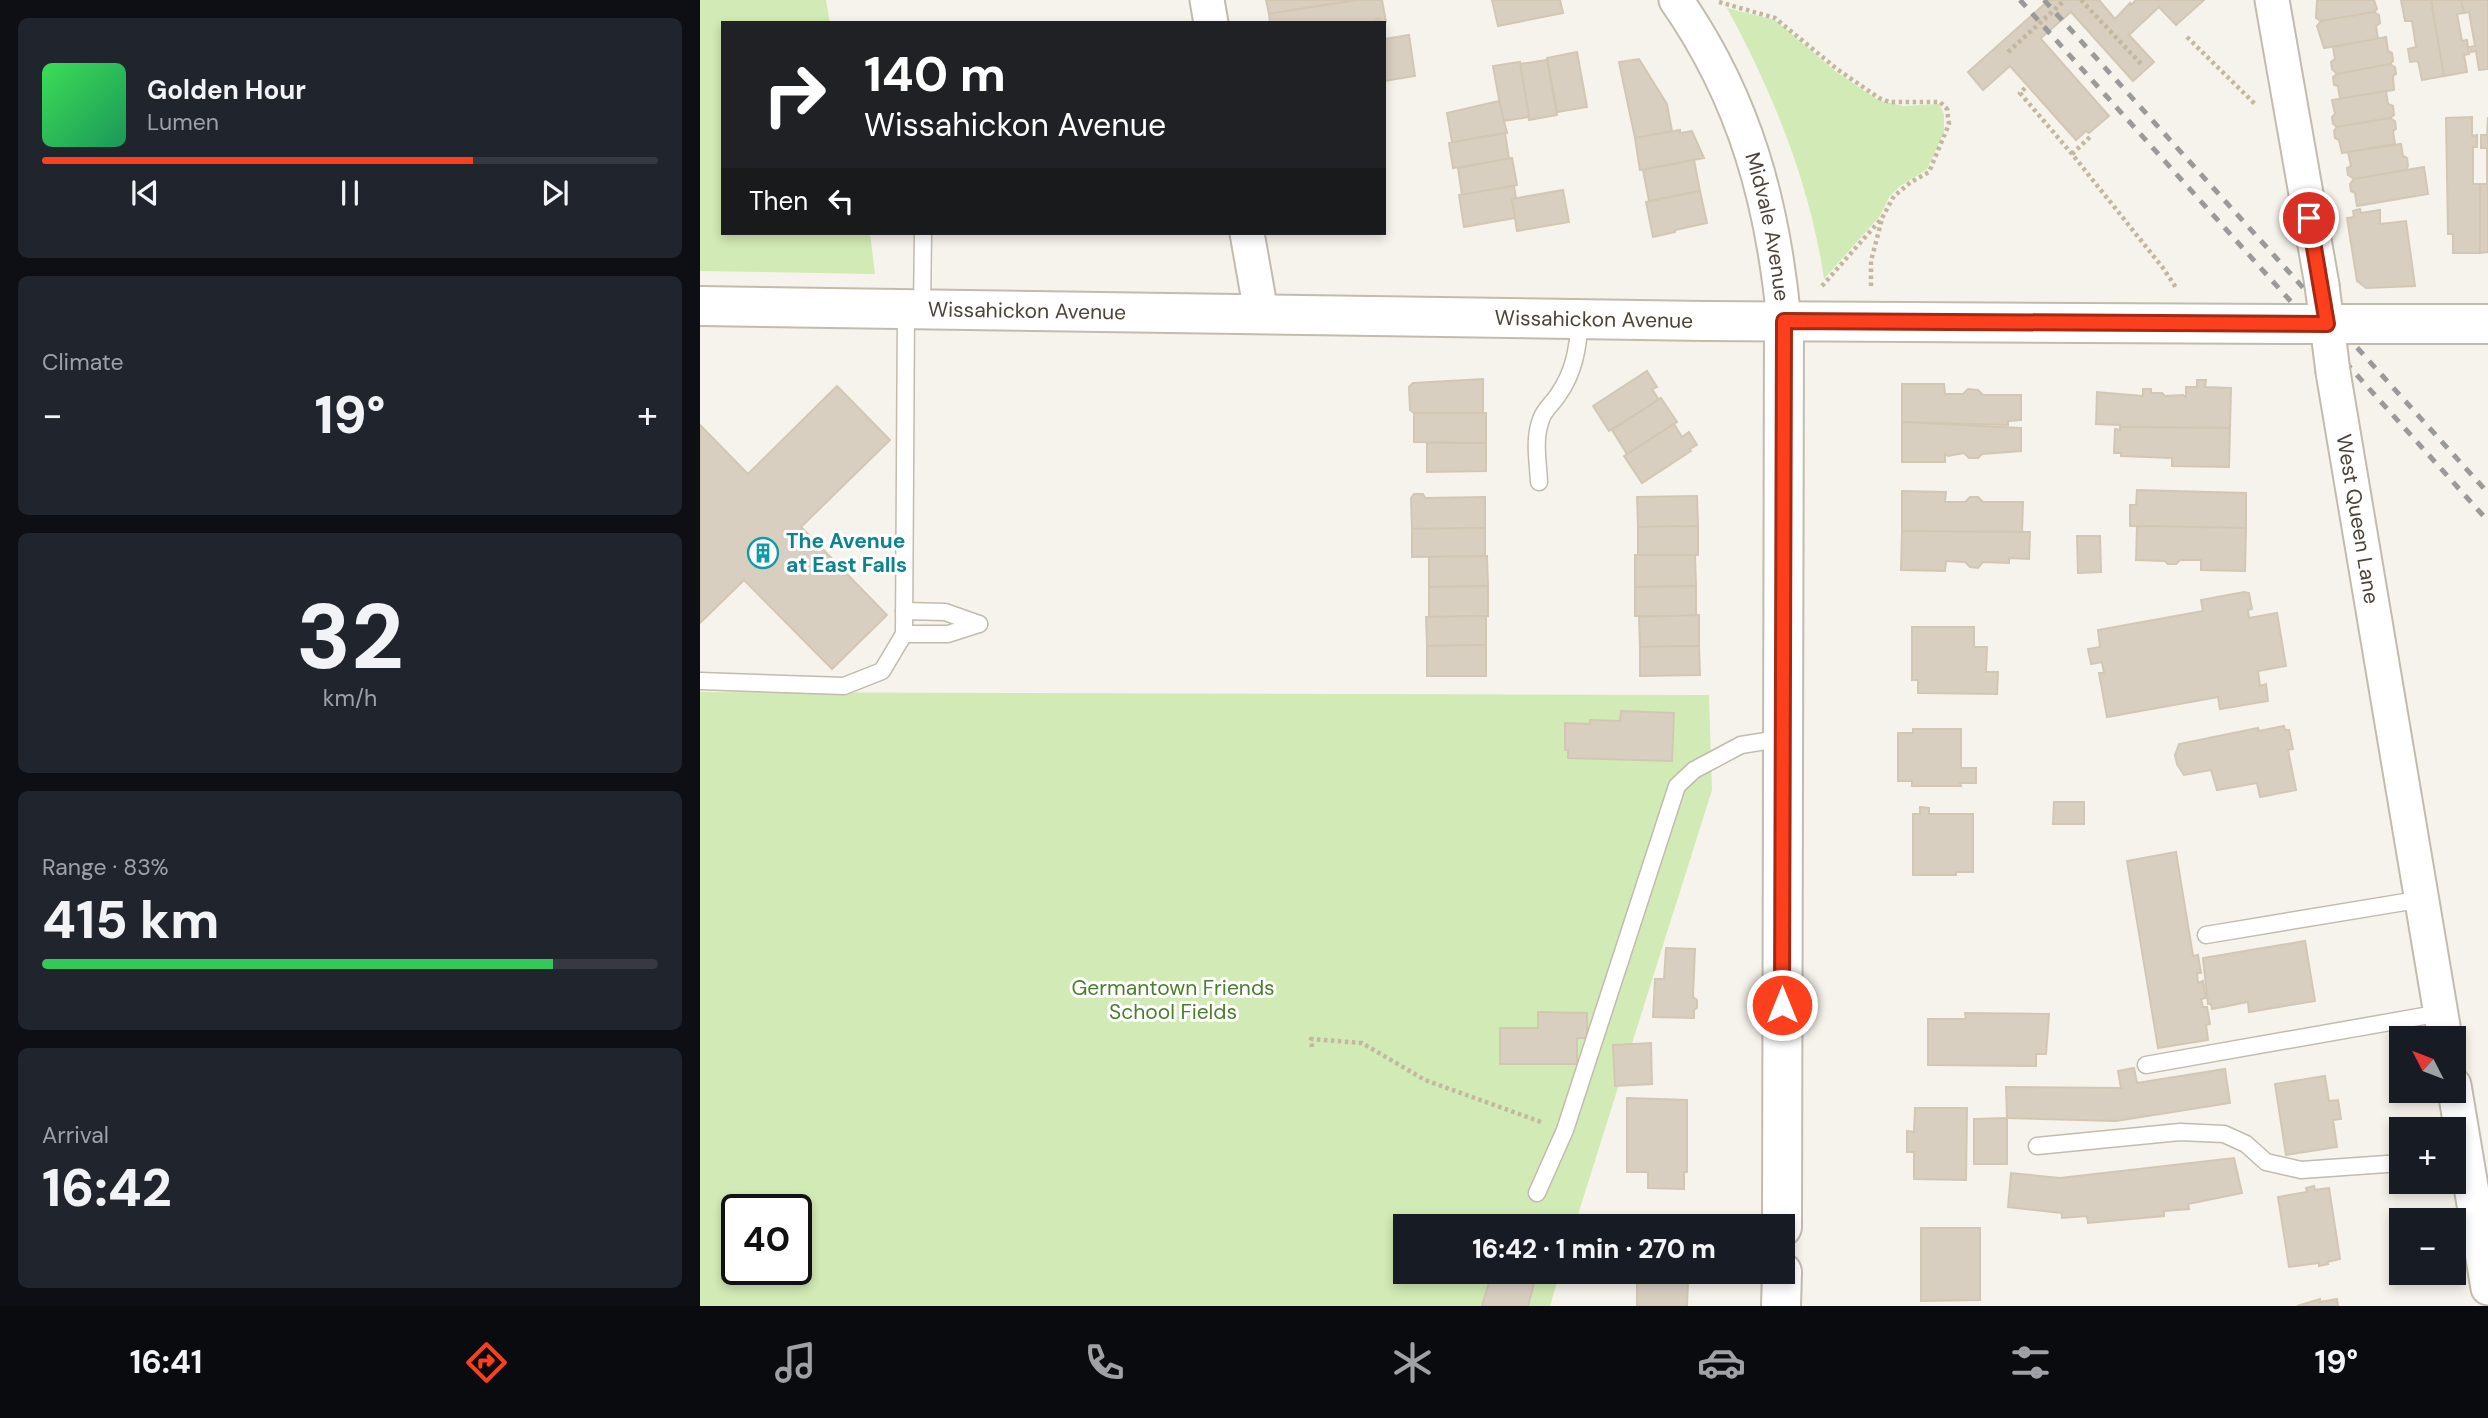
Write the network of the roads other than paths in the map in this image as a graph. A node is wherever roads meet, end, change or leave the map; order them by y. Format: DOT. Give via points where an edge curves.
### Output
graph roads {
  1 [pos="1207,0"];
  2 [pos="1676,0"];
  3 [pos="2272,0"];
  4 [pos="1211,21"];
  5 [pos="923,235"];
  6 [pos="1247,235"];
  7 [pos="700,306"];
  8 [pos="914,308"];
  9 [pos="1261,312"];
  10 [pos="1580,318"];
  11 [pos="1784,321"];
  12 [pos="2324,324"];
  13 [pos="2488,324"];
  14 [pos="1539,482"];
  15 [pos="904,611"];
  16 [pos="904,634"];
  17 [pos="700,681"];
  18 [pos="1784,738"];
  19 [pos="2423,899"];
  20 [pos="2206,935"];
  21 [pos="2443,1026"];
  22 [pos="2389,1033"];
  23 [pos="2146,1065"];
  24 [pos="2037,1146"];
  25 [pos="2389,1164"];
  26 [pos="2466,1187"];
  27 [pos="1537,1193"];
  28 [pos="1782,1214"];
  29 [pos="1782,1284"];
  30 [pos="2488,1288"];
  31 [pos="1782,1306"];
  1 -- 4 [label="street"];
  2 -- 11 [label="street, Midvale Avenue" via="1707,49 1745,128 1772,225"];
  3 -- 12 [label="street, West Queen Lane, bridge" via="2322,285"];
  5 -- 8 [label="lane"];
  6 -- 9 [label="street"];
  7 -- 8 [label="street, Wissahickon Avenue"];
  8 -- 9 [label="street, Wissahickon Avenue"];
  8 -- 15 [label="lane"];
  9 -- 10 [label="street, Wissahickon Avenue"];
  10 -- 11 [label="street, Wissahickon Avenue"];
  10 -- 14 [label="lane" via="1572,372 1542,415 1536,438"];
  11 -- 12 [label="street, Wissahickon Avenue"];
  11 -- 18 [label="street, Midvale Avenue"];
  12 -- 13 [label="street, Wissahickon Avenue"];
  12 -- 19 [label="street, West Queen Lane, bridge"];
  15 -- 16 [label="lane"];
  15 -- 16 [label="lane" via="945,612 979,624 948,634"];
  16 -- 17 [label="lane" via="882,671 844,686"];
  18 -- 27 [label="lane" via="1741,745 1694,770 1677,786 1565,1130"];
  18 -- 28 [label="street, Midvale Avenue"];
  19 -- 20 [label="lane"];
  19 -- 21 [label="street, West Queen Lane"];
  22 -- 23 [label="lane"];
  24 -- 25 [label="lane" via="2180,1132 2224,1134 2246,1144 2266,1162 2301,1170"];
  26 -- 30 [label="street"];
  29 -- 31 [label="street"];
}
